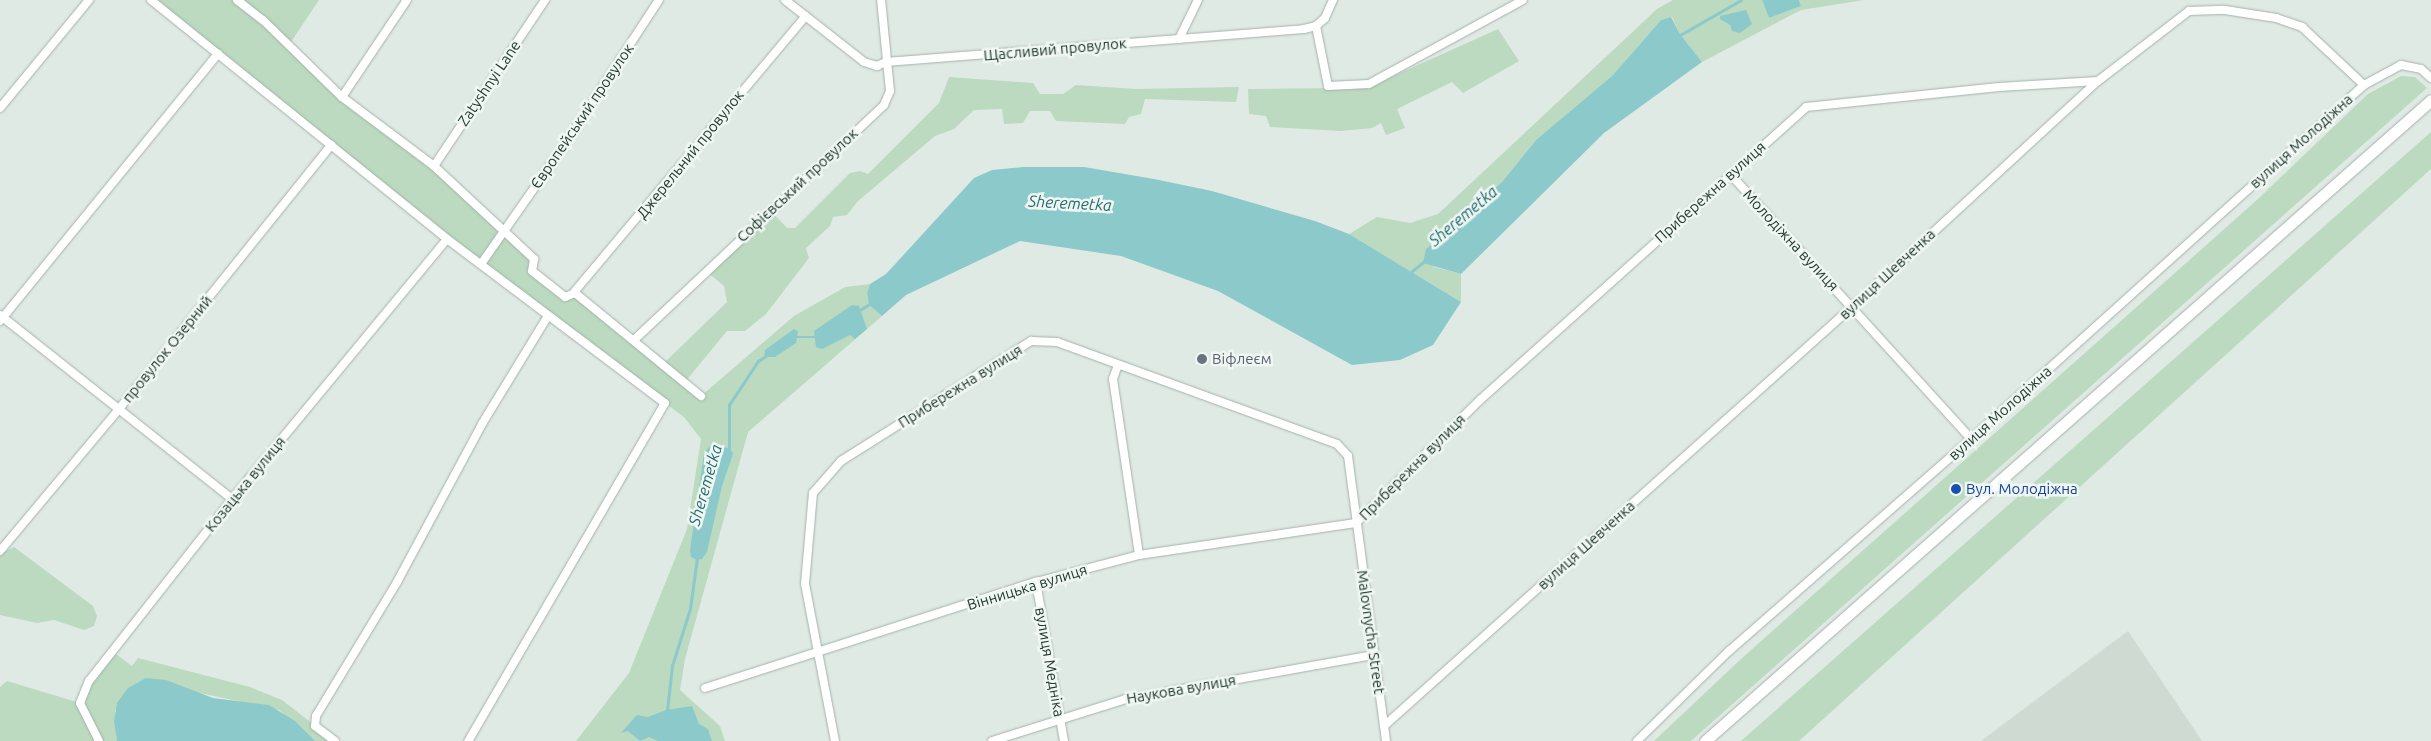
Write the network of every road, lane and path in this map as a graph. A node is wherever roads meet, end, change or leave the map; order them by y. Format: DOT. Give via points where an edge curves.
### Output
graph roads {
  1 [pos="90,0"];
  2 [pos="151,0"];
  3 [pos="237,0"];
  4 [pos="407,0"];
  5 [pos="545,0"];
  6 [pos="659,0"];
  7 [pos="785,0"];
  8 [pos="882,0"];
  9 [pos="1198,0"];
  10 [pos="1333,0"];
  11 [pos="1523,0"];
  12 [pos="806,16"];
  13 [pos="1316,26"];
  14 [pos="1179,39"];
  15 [pos="218,54"];
  16 [pos="886,62"];
  17 [pos="2431,78"];
  18 [pos="2098,81"];
  19 [pos="2364,85"];
  20 [pos="342,97"];
  21 [pos="2431,100"];
  22 [pos="0,108"];
  23 [pos="331,145"];
  24 [pos="434,166"];
  25 [pos="1731,175"];
  26 [pos="504,231"];
  27 [pos="447,239"];
  28 [pos="481,264"];
  29 [pos="576,291"];
  30 [pos="1852,307"];
  31 [pos="548,316"];
  32 [pos="1,318"];
  33 [pos="634,340"];
  34 [pos="1118,365"];
  35 [pos="701,396"];
  36 [pos="119,409"];
  37 [pos="1971,439"];
  38 [pos="232,499"];
  39 [pos="1356,522"];
  40 [pos="0,551"];
  41 [pos="1139,555"];
  42 [pos="1036,582"];
  43 [pos="819,654"];
  44 [pos="1374,655"];
  45 [pos="706,688"];
  46 [pos="1060,720"];
  47 [pos="1384,726"];
  48 [pos="99,741"];
  49 [pos="335,741"];
  50 [pos="468,741"];
  51 [pos="835,741"];
  52 [pos="992,741"];
  53 [pos="1064,741"];
  54 [pos="1386,741"];
  55 [pos="1637,741"];
  56 [pos="1706,741"];
  1 -- 22 [label="street"];
  2 -- 15 [label="street"];
  3 -- 20 [label="street" via="263,20"];
  4 -- 20 [label="street"];
  5 -- 24 [label="street, Zatyshnyi Lane"];
  6 -- 26 [label="street, Європейський провулок"];
  7 -- 12 [label="street, Щасливий провулок"];
  8 -- 16 [label="street, Софієвський провулок"];
  9 -- 14 [label="street"];
  10 -- 13 [label="street" via="1325,18"];
  11 -- 13 [label="street" via="1369,84 1328,86"];
  12 -- 16 [label="street, Щасливий провулок" via="864,62 877,66"];
  12 -- 29 [label="street, Джерельний провулок"];
  13 -- 14 [label="street, Щасливий провулок"];
  14 -- 16 [label="street, Щасливий провулок"];
  15 -- 23 [label="street"];
  15 -- 32 [label="street"];
  16 -- 33 [label="street, Софієвський провулок" via="890,91 884,105"];
  17 -- 19 [label="street" via="2421,69 2402,65"];
  18 -- 19 [label="street, вулиця Шевченка" via="2189,11 2225,10 2276,18 2302,27"];
  18 -- 25 [label="street, Прибережна вулиця" via="1999,87 1806,107"];
  18 -- 30 [label="street, вулиця Шевченка"];
  19 -- 37 [label="street, вулиця Молодіжна"];
  20 -- 24 [label="street"];
  21 -- 56 [label="main road"];
  23 -- 27 [label="street"];
  23 -- 36 [label="street, провулок Озерний"];
  24 -- 26 [label="street"];
  25 -- 30 [label="street, Молодіжна вулиця"];
  25 -- 39 [label="street, Прибережна вулиця" via="1480,400"];
  26 -- 28 [label="street, Європейський провулок"];
  26 -- 33 [label="street" via="534,259 532,271 565,297 575,293"];
  27 -- 28 [label="street"];
  27 -- 38 [label="street, Козацька вулиця"];
  28 -- 31 [label="street"];
  30 -- 37 [label="street, Молодіжна вулиця"];
  30 -- 47 [label="street, вулиця Шевченка"];
  31 -- 49 [label="street" via="482,424 397,582 316,716 315,726"];
  31 -- 50 [label="street" via="665,404"];
  32 -- 36 [label="street"];
  33 -- 35 [label="street"];
  34 -- 39 [label="street, Прибережна вулиця" via="1337,444 1348,456"];
  34 -- 41 [label="street" via="1113,379"];
  34 -- 43 [label="street, Прибережна вулиця" via="1056,342 1031,341 841,461 813,494 805,584"];
  36 -- 38 [label="street"];
  36 -- 40 [label="street, провулок Озерний"];
  37 -- 55 [label="street, вулиця Молодіжна" via="1729,651"];
  38 -- 48 [label="street, Козацька вулиця" via="89,681 80,703"];
  39 -- 41 [label="street, Вінницька вулиця"];
  39 -- 44 [label="street, Malovnycha Street"];
  41 -- 42 [label="street, Вінницька вулиця"];
  42 -- 43 [label="street, Вінницька вулиця"];
  42 -- 46 [label="street, вулиця Медніка"];
  43 -- 45 [label="street, Вінницька вулиця"];
  43 -- 51 [label="street, Прибережна вулиця"];
  44 -- 46 [label="street, Наукова вулиця" via="1126,699"];
  44 -- 47 [label="street, Malovnycha Street"];
  46 -- 52 [label="street, Наукова вулиця"];
  46 -- 53 [label="street, вулиця Медніка"];
  47 -- 54 [label="street, Malovnycha Street"];
}
